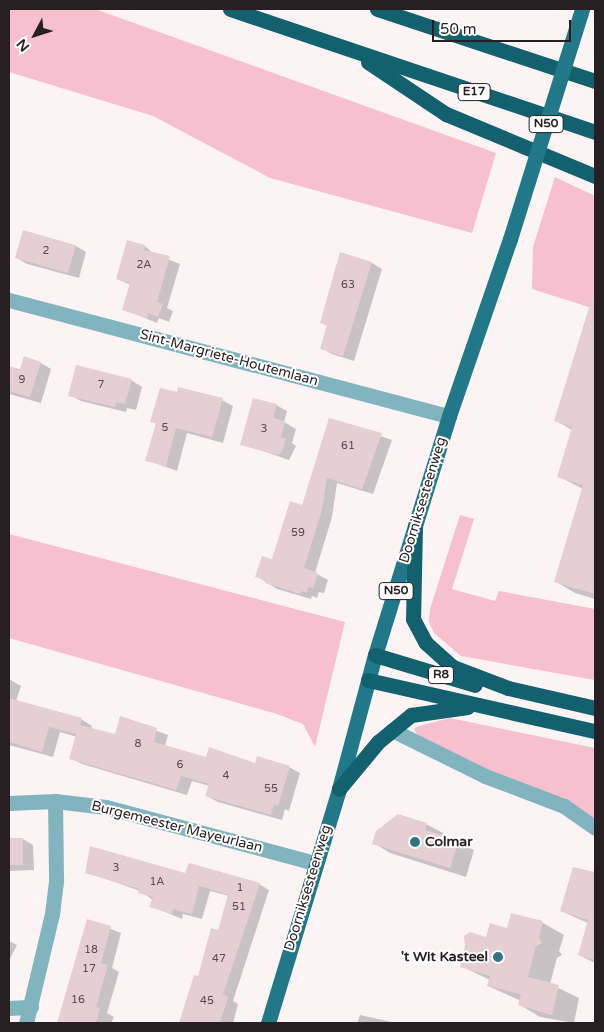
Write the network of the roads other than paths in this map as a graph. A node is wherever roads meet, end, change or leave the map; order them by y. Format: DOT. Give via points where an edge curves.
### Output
graph roads {
  1 [pos="230,9"];
  2 [pos="377,9"];
  3 [pos="582,9"];
  4 [pos="353,51"];
  5 [pos="595,81"];
  6 [pos="595,132"];
  7 [pos="595,176"];
  8 [pos="9,300"];
  9 [pos="448,416"];
  10 [pos="415,526"];
  11 [pos="375,655"];
  12 [pos="368,680"];
  13 [pos="508,688"];
  14 [pos="476,705"];
  15 [pos="595,708"];
  16 [pos="392,730"];
  17 [pos="595,731"];
  18 [pos="339,789"];
  19 [pos="55,801"];
  20 [pos="9,803"];
  21 [pos="595,828"];
  22 [pos="315,863"];
  23 [pos="31,1007"];
  24 [pos="9,1008"];
  25 [pos="26,1023"];
  26 [pos="268,1023"];
  1 -- 4 [label="highway, E17"];
  2 -- 5 [label="highway"];
  3 -- 9 [label="main road, Doorniksesteenweg / N50, bridge" via="510,239"];
  4 -- 6 [label="highway, E17"];
  4 -- 7 [label="highway" via="446,114"];
  8 -- 9 [label="street, Sint-Margriete-Houtemlaan"];
  9 -- 10 [label="main road, Doorniksesteenweg / N50"];
  10 -- 11 [label="main road, Doorniksesteenweg / N50"];
  10 -- 13 [label="highway" via="414,619 426,644 453,667"];
  11 -- 12 [label="main road, Doorniksesteenweg / N50"];
  11 -- 13 [label="highway, R8" via="484,687"];
  12 -- 14 [label="highway, R8"];
  12 -- 18 [label="main road, Doorniksesteenweg / N50"];
  13 -- 15 [label="highway, R8"];
  14 -- 16 [label="highway" via="411,715"];
  14 -- 17 [label="highway, R8"];
  16 -- 18 [label="highway"];
  16 -- 21 [label="street" via="485,776 564,806"];
  18 -- 22 [label="main road, Doorniksesteenweg / N50"];
  19 -- 20 [label="street, Burgemeester Mayeurlaan"];
  19 -- 22 [label="street, Burgemeester Mayeurlaan" via="124,811"];
  19 -- 23 [label="street" via="56,879 52,914"];
  22 -- 26 [label="main road, Doorniksesteenweg / N50"];
  23 -- 24 [label="street"];
  23 -- 25 [label="street"];
}
